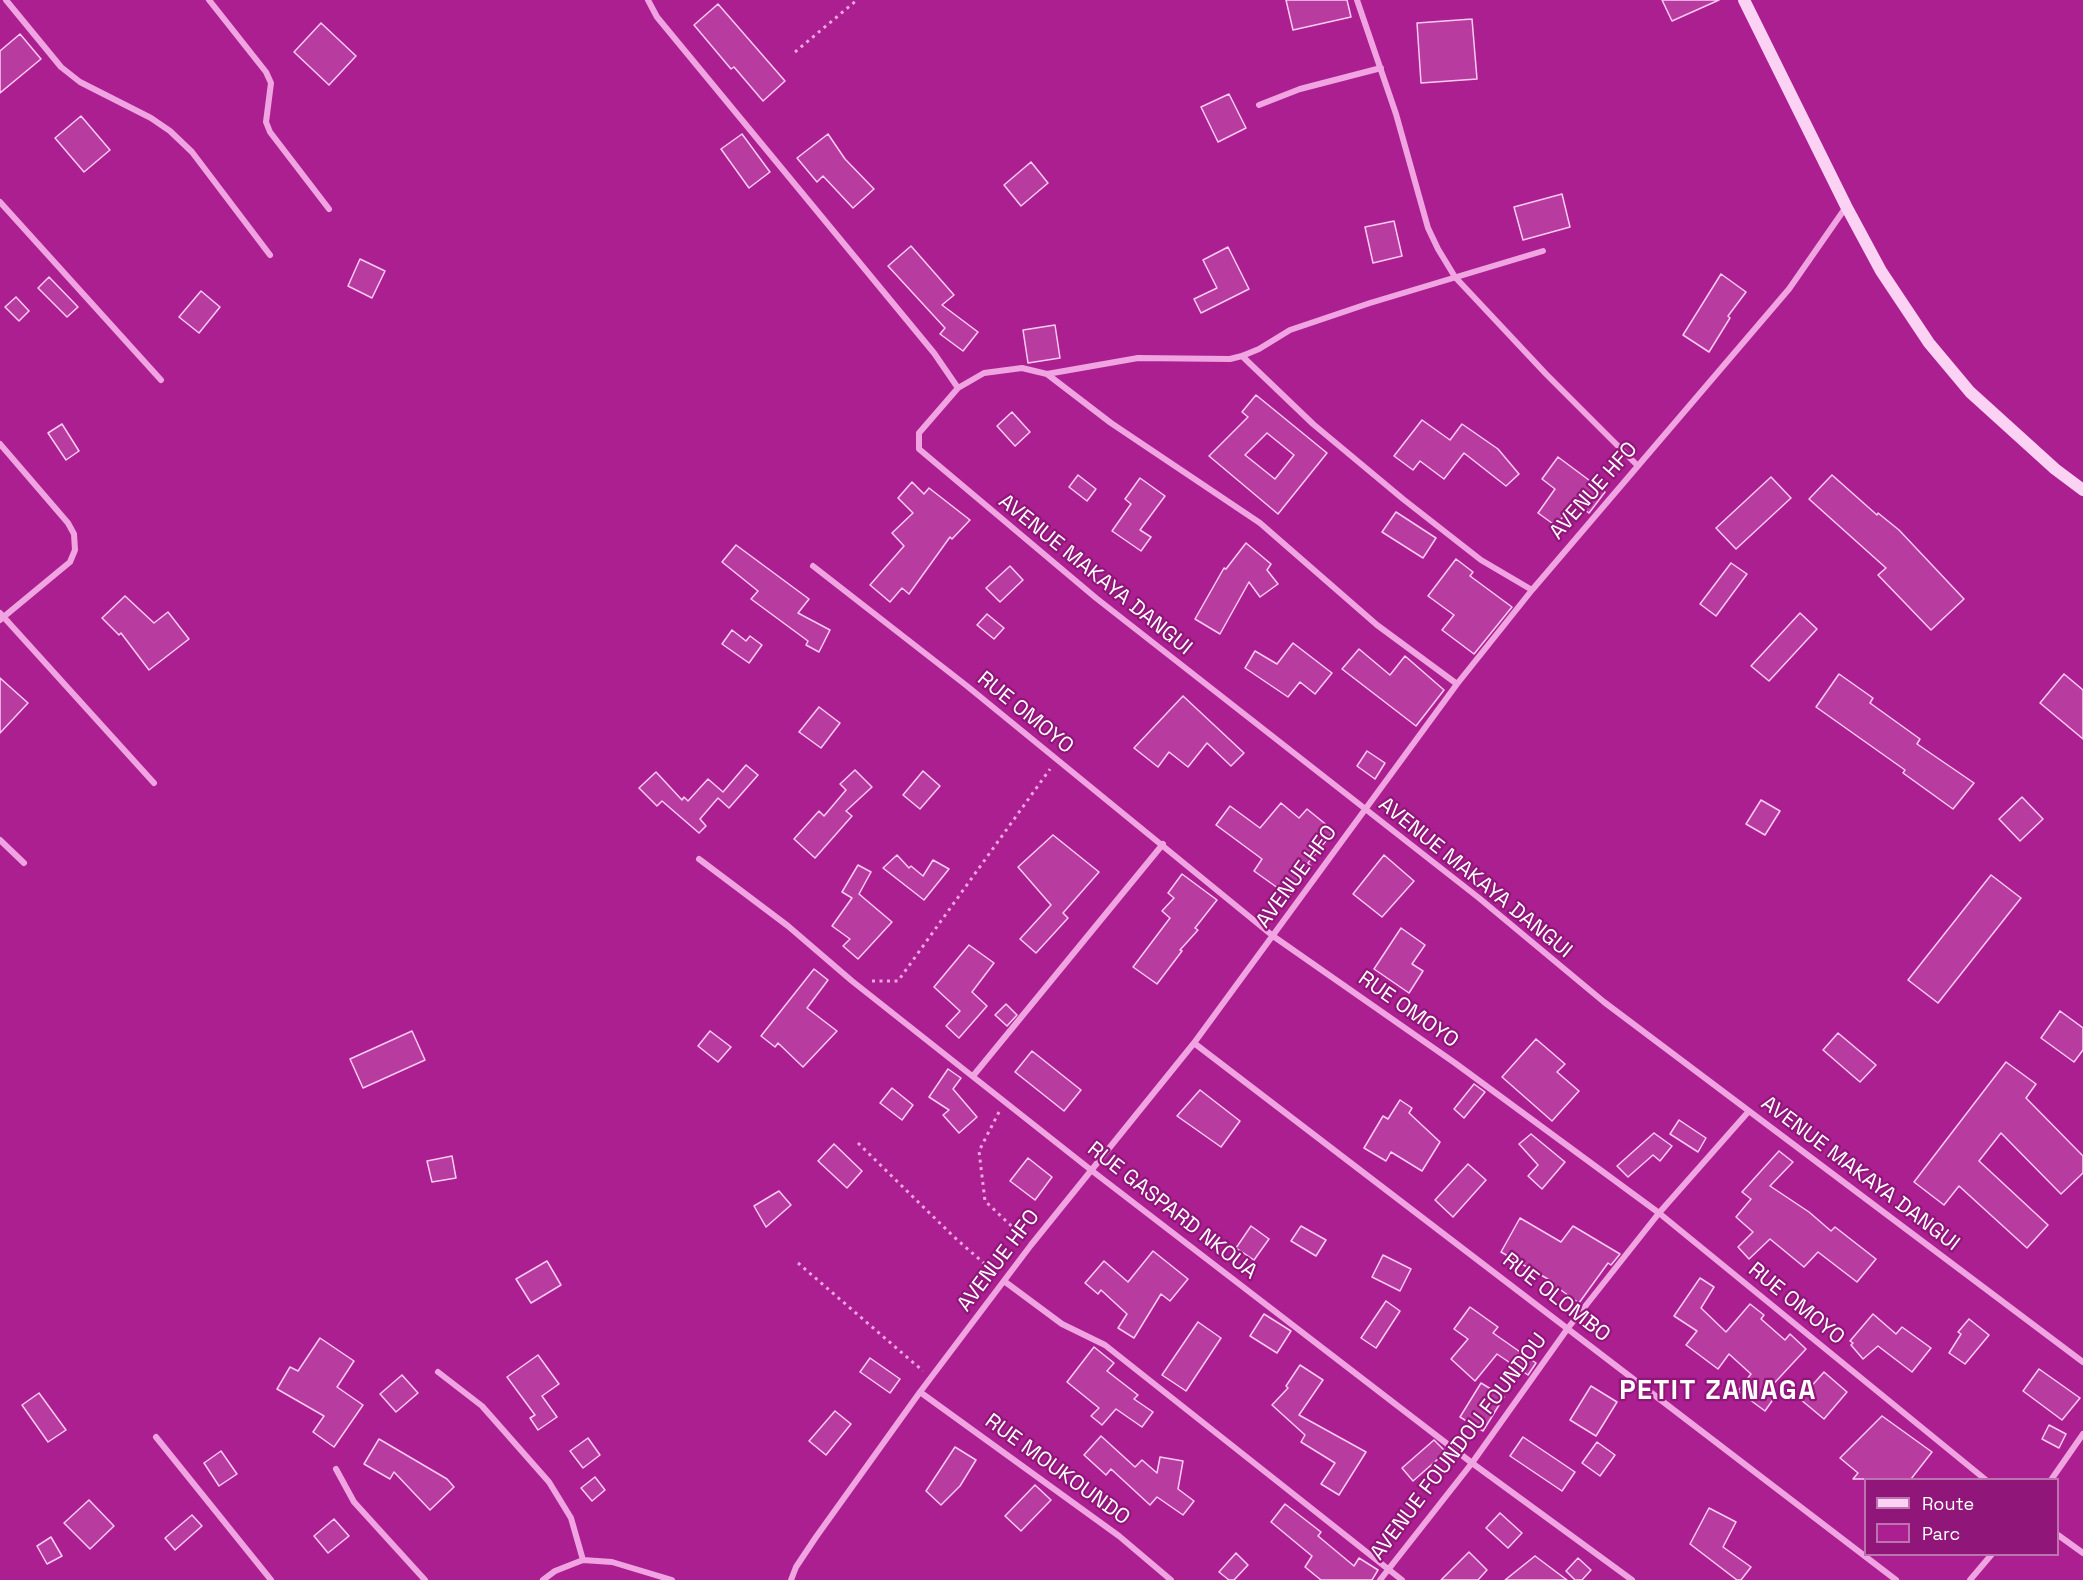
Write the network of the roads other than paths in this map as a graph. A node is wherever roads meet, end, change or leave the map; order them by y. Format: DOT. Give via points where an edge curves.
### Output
graph roads {
  1 [pos="6,0"];
  2 [pos="209,0"];
  3 [pos="648,0"];
  4 [pos="1357,0"];
  5 [pos="1744,0"];
  6 [pos="1381,68"];
  7 [pos="1259,105"];
  8 [pos="0,202"];
  9 [pos="1846,206"];
  10 [pos="329,209"];
  11 [pos="1543,251"];
  12 [pos="270,255"];
  13 [pos="1455,277"];
  14 [pos="1242,356"];
  15 [pos="1047,374"];
  16 [pos="161,380"];
  17 [pos="957,388"];
  18 [pos="0,444"];
  19 [pos="1638,466"];
  20 [pos="2083,490"];
  21 [pos="813,566"];
  22 [pos="1532,590"];
  23 [pos="2,617"];
  24 [pos="1457,684"];
  25 [pos="154,783"];
  26 [pos="1365,811"];
  27 [pos="0,840"];
  28 [pos="1163,844"];
  29 [pos="699,859"];
  30 [pos="24,863"];
  31 [pos="1273,936"];
  32 [pos="1194,1043"];
  33 [pos="973,1076"];
  34 [pos="1749,1111"];
  35 [pos="1091,1170"];
  36 [pos="1659,1213"];
  37 [pos="1004,1281"];
  38 [pos="1568,1328"];
  39 [pos="2083,1362"];
  40 [pos="438,1372"];
  41 [pos="920,1392"];
  42 [pos="2083,1434"];
  43 [pos="156,1437"];
  44 [pos="1472,1463"];
  45 [pos="336,1469"];
  46 [pos="1985,1478"];
  47 [pos="2052,1478"];
  48 [pos="2059,1536"];
  49 [pos="2083,1553"];
  50 [pos="1864,1555"];
  51 [pos="1865,1556"];
  52 [pos="1990,1556"];
  53 [pos="583,1560"];
  54 [pos="1388,1570"];
  55 [pos="270,1580"];
  56 [pos="425,1580"];
  57 [pos="543,1580"];
  58 [pos="672,1580"];
  59 [pos="791,1580"];
  60 [pos="1171,1580"];
  61 [pos="1380,1580"];
  62 [pos="1402,1580"];
  63 [pos="1632,1580"];
  64 [pos="1896,1580"];
  65 [pos="1970,1580"];
  1 -- 12 [label="street" via="61,67 151,118 192,152"];
  2 -- 10 [label="street" via="266,72 271,83 266,122 270,132"];
  3 -- 17 [label="street" via="657,16 934,353"];
  4 -- 6 [label="street"];
  5 -- 9 [label="street"];
  6 -- 7 [label="street" via="1300,89"];
  6 -- 13 [label="street" via="1428,228"];
  8 -- 16 [label="street"];
  9 -- 19 [label="street, AVENUE HFO" via="1789,289"];
  9 -- 20 [label="street" via="1881,271 1917,325 1970,392"];
  11 -- 13 [label="street"];
  13 -- 14 [label="street" via="1290,330"];
  13 -- 19 [label="street"];
  14 -- 15 [label="street" via="1138,358"];
  14 -- 22 [label="street" via="1313,424 1403,499 1481,560"];
  15 -- 17 [label="street" via="1003,368"];
  15 -- 24 [label="street" via="1111,423 1260,523 1377,625"];
  17 -- 26 [label="street, AVENUE MAKAYA DANGUI" via="919,433 919,449 1087,590"];
  18 -- 23 [label="street" via="68,523 74,534 75,550 70,562"];
  19 -- 22 [label="street, AVENUE HFO"];
  21 -- 28 [label="street, RUE OMOYO"];
  22 -- 24 [label="street, AVENUE HFO"];
  23 -- 25 [label="street"];
  24 -- 26 [label="street, AVENUE HFO"];
  26 -- 31 [label="street, AVENUE HFO"];
  26 -- 34 [label="street, AVENUE MAKAYA DANGUI" via="1479,898 1604,1002"];
  27 -- 30 [label="street"];
  28 -- 31 [label="street, RUE OMOYO"];
  28 -- 33 [label="street"];
  29 -- 33 [label="street, RUE GASPARD NKOUA"];
  31 -- 32 [label="street, AVENUE HFO"];
  31 -- 36 [label="street, RUE OMOYO"];
  32 -- 35 [label="street, AVENUE HFO"];
  32 -- 38 [label="street, RUE OLOMBO"];
  33 -- 35 [label="street, RUE GASPARD NKOUA"];
  34 -- 36 [label="street, AVENUE FOUNDOU FOUNDOU"];
  34 -- 39 [label="street, AVENUE MAKAYA DANGUI"];
  35 -- 37 [label="street, AVENUE HFO"];
  35 -- 44 [label="street, RUE GASPARD NKOUA"];
  36 -- 38 [label="street, AVENUE FOUNDOU FOUNDOU"];
  36 -- 46 [label="street, RUE OMOYO"];
  37 -- 41 [label="street, AVENUE HFO"];
  37 -- 54 [label="street" via="1062,1324 1105,1345"];
  38 -- 44 [label="street, AVENUE FOUNDOU FOUNDOU"];
  38 -- 50 [label="street, RUE OLOMBO"];
  40 -- 53 [label="street" via="482,1406 526,1452 571,1518"];
  41 -- 59 [label="street, AVENUE HFO" via="816,1537"];
  41 -- 60 [label="street, RUE MOUKOUNDO" via="1110,1529"];
  42 -- 47 [label="street"];
  43 -- 55 [label="street"];
  44 -- 54 [label="street, AVENUE FOUNDOU FOUNDOU"];
  44 -- 63 [label="street, RUE GASPARD NKOUA"];
  45 -- 56 [label="street" via="354,1502"];
  48 -- 49 [label="street"];
  51 -- 64 [label="street, RUE OLOMBO"];
  52 -- 65 [label="street"];
  53 -- 57 [label="street"];
  53 -- 58 [label="street" via="612,1562"];
  54 -- 61 [label="street, AVENUE FOUNDOU FOUNDOU"];
  54 -- 62 [label="street"];
}
